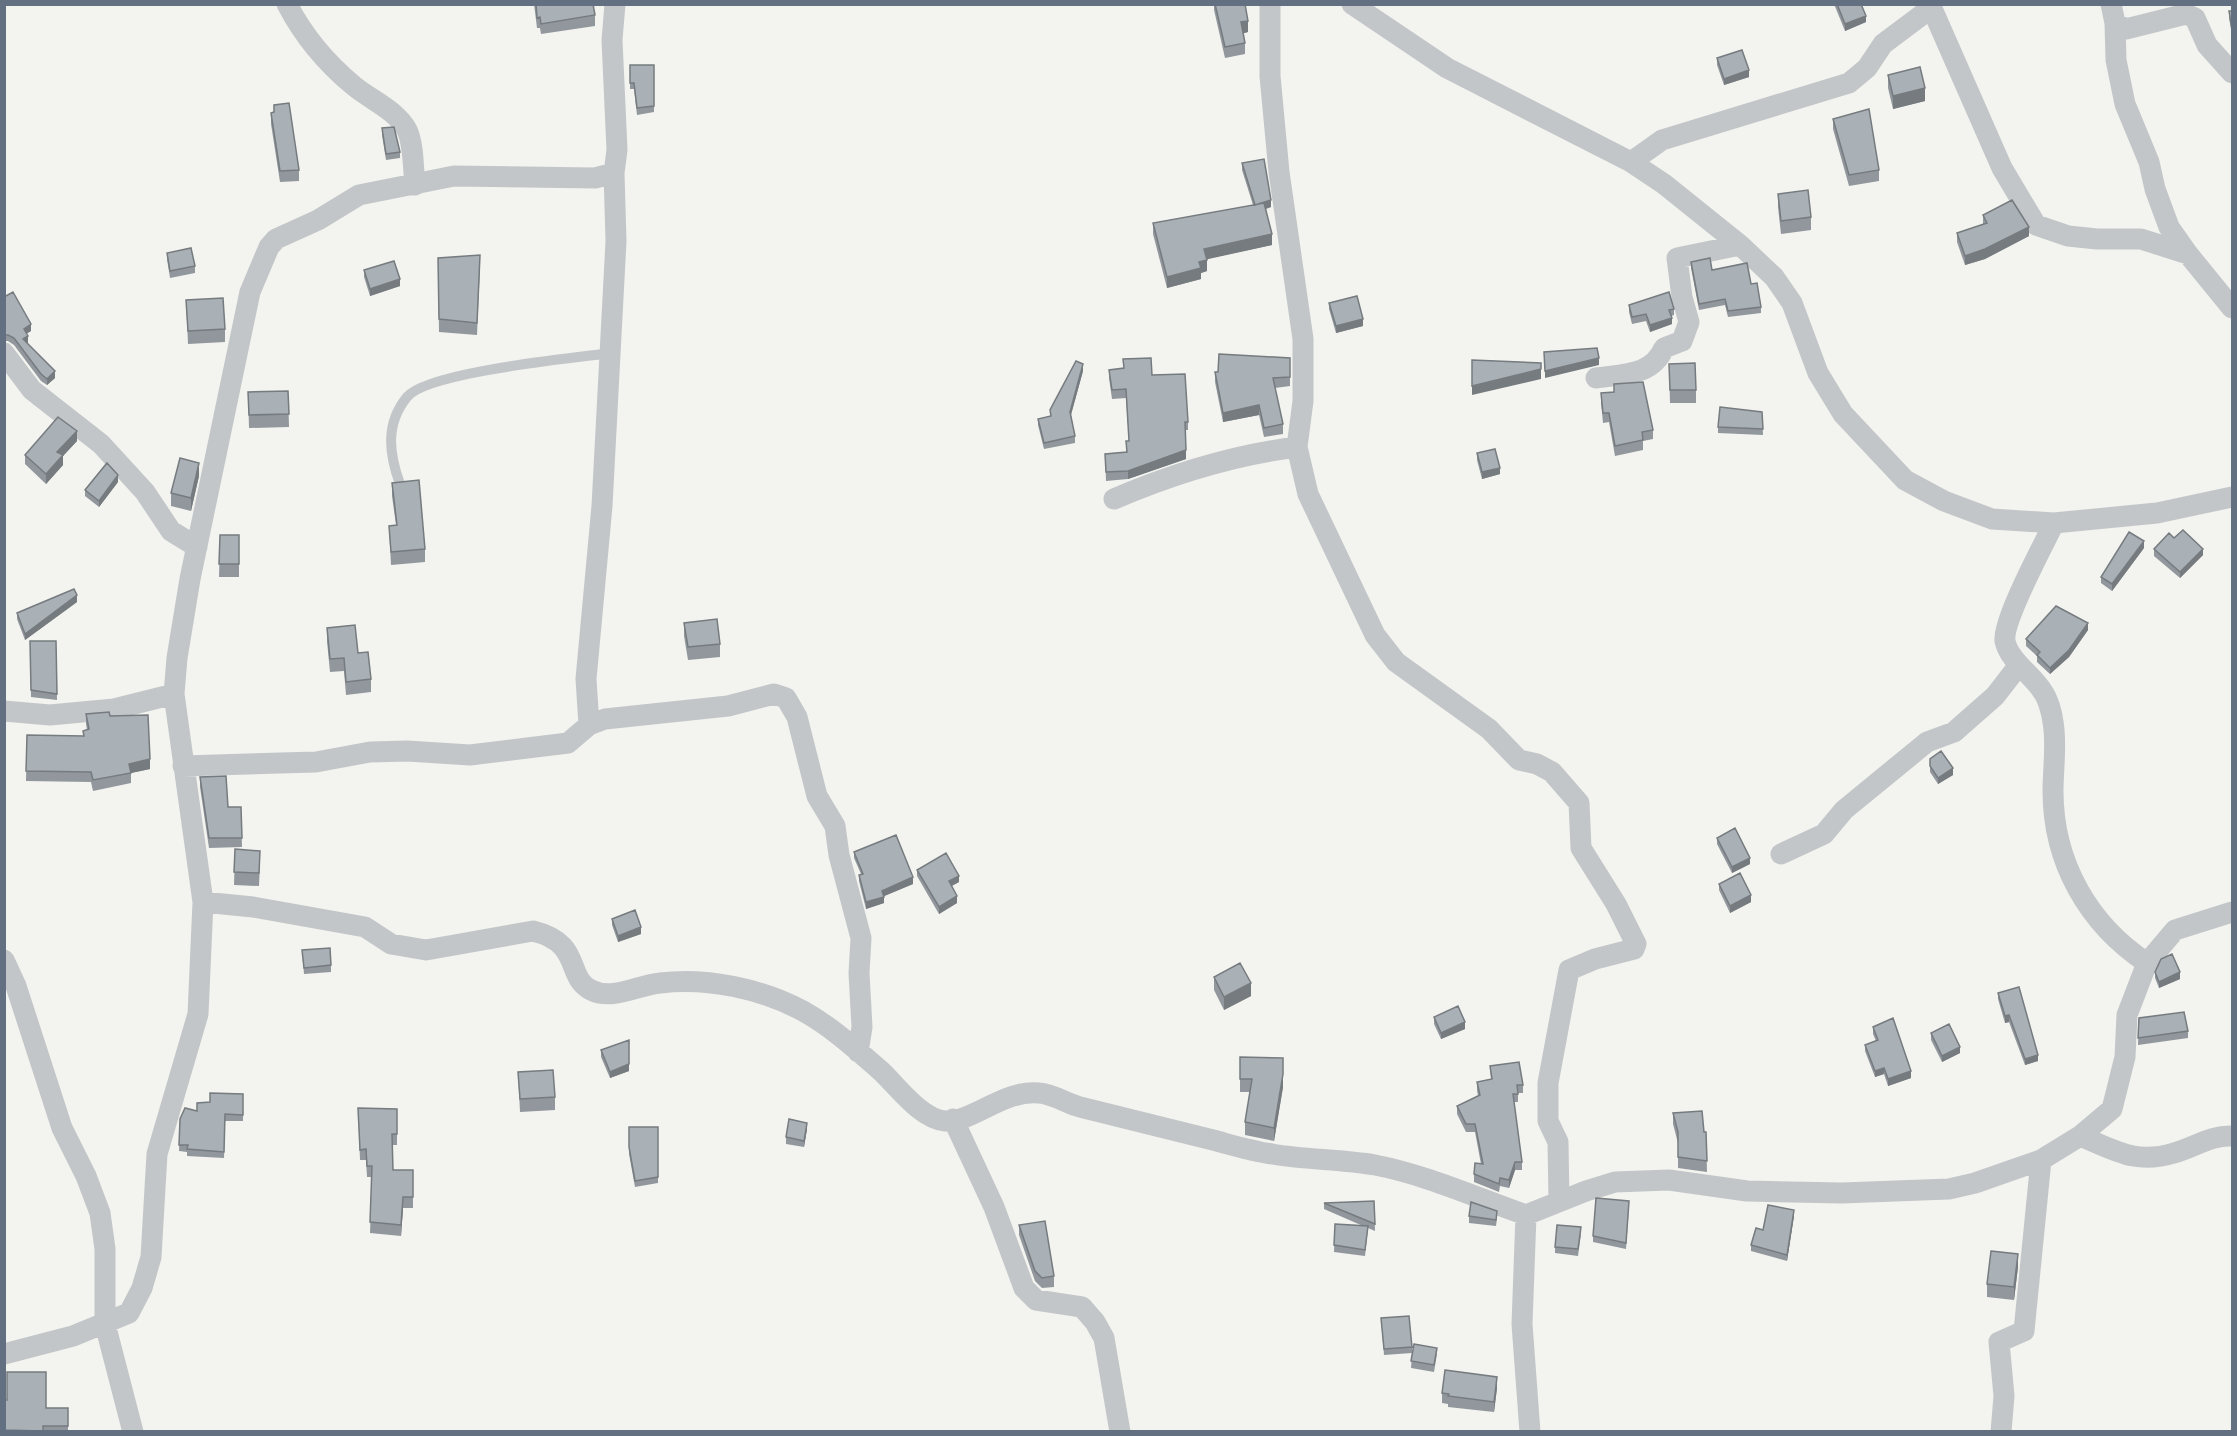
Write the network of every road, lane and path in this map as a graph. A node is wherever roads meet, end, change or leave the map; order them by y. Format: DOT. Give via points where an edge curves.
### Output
graph roads {
  1 [pos="287,4"];
  2 [pos="615,4"];
  3 [pos="1270,4"];
  4 [pos="1352,4"];
  5 [pos="2200,4"];
  6 [pos="1931,6"];
  7 [pos="2113,14"];
  8 [pos="2226,63"];
  9 [pos="1631,162"];
  10 [pos="614,173"];
  11 [pos="415,185"];
  12 [pos="1740,245"];
  13 [pos="2188,254"];
  14 [pos="2232,308"];
  15 [pos="4,353"];
  16 [pos="610,353"];
  17 [pos="1596,378"];
  18 [pos="1297,447"];
  19 [pos="400,484"];
  20 [pos="2232,497"];
  21 [pos="1114,499"];
  22 [pos="2054,523"];
  23 [pos="197,547"];
  24 [pos="2019,664"];
  25 [pos="174,694"];
  26 [pos="4,711"];
  27 [pos="589,725"];
  28 [pos="183,766"];
  29 [pos="1781,854"];
  30 [pos="203,902"];
  31 [pos="2232,912"];
  32 [pos="4,960"];
  33 [pos="2147,963"];
  34 [pos="858,1052"];
  35 [pos="953,1119"];
  36 [pos="2080,1136"];
  37 [pos="2232,1136"];
  38 [pos="2041,1160"];
  39 [pos="1559,1202"];
  40 [pos="1526,1215"];
  41 [pos="105,1324"];
  42 [pos="4,1354"];
  43 [pos="133,1431"];
  44 [pos="1120,1431"];
  45 [pos="1530,1431"];
  46 [pos="2001,1431"];
  1 -- 11 [label="street" via="302,33 333,67 386,108 406,130"];
  2 -- 10 [label="street"];
  3 -- 18 [label="street" via="1270,76 1279,172 1303,339 1303,401"];
  4 -- 9 [label="street" via="1448,68"];
  5 -- 8 [label="street"];
  6 -- 9 [label="street" via="1883,44 1867,68 1849,83 1662,140"];
  6 -- 13 [label="street" via="2002,168 2036,225 2068,236 2141,239"];
  7 -- 8 [label="street" via="2126,29 2186,14 2195,18"];
  7 -- 13 [label="street" via="2116,60 2125,104 2149,162 2169,227"];
  9 -- 12 [label="street"];
  10 -- 11 [label="street" via="595,178 454,176"];
  10 -- 16 [label="street" via="616,241"];
  11 -- 23 [label="street" via="359,195 269,246 250,292"];
  12 -- 17 [label="street" via="1677,258 1689,322 1682,341 1664,348 1659,361 1646,370"];
  12 -- 22 [label="street" via="1774,277 1792,303 1818,373 1843,414 1905,480 1944,501 1992,519"];
  13 -- 14 [label="street"];
  15 -- 23 [label="street" via="32,390 101,444 145,492 171,531"];
  16 -- 19 [label="lane" via="480,372 428,385 408,396 393,423 391,458"];
  16 -- 27 [label="street" via="602,506 586,679"];
  18 -- 21 [label="street" via="1257,452 1198,468"];
  18 -- 39 [label="street" via="1308,494 1376,635 1396,662 1489,729 1519,760 1552,772 1579,803 1581,848 1636,944 1634,949 1569,970 1548,1083 1548,1121 1558,1142"];
  20 -- 22 [label="street" via="2157,513"];
  22 -- 24 [label="street" via="2007,627 2005,641"];
  23 -- 25 [label="street"];
  24 -- 29 [label="street" via="1995,696 1954,732 1927,742 1844,810 1824,834"];
  24 -- 33 [label="street" via="2044,692 2054,722 2053,793 2061,855 2082,898 2102,925"];
  25 -- 26 [label="street" via="114,709 50,715"];
  25 -- 28 [label="street"];
  27 -- 28 [label="street" via="567,743 470,755 379,752 316,762"];
  27 -- 34 [label="street" via="605,719 728,706 774,694 786,698 797,717 817,796 835,826 861,938 862,1027"];
  28 -- 30 [label="street"];
  30 -- 34 [label="street" via="365,927 391,944 426,950 533,931 564,945 589,990 604,994 662,982 750,989 803,1011"];
  30 -- 41 [label="street" via="198,1014 157,1154 151,1257 129,1313"];
  31 -- 33 [label="street" via="2175,930"];
  32 -- 41 [label="street" via="62,1128 100,1213 105,1249"];
  33 -- 36 [label="street" via="2127,1015 2125,1056 2112,1109"];
  34 -- 35 [label="street" via="917,1108 944,1121"];
  35 -- 40 [label="street" via="1017,1093 1041,1092 1078,1106 1274,1155 1377,1166"];
  35 -- 44 [label="street" via="994,1207 1024,1288 1036,1300 1082,1307 1104,1338"];
  36 -- 37 [label="street" via="2125,1156 2142,1158 2174,1153 2219,1135"];
  36 -- 38 [label="street"];
  38 -- 39 [label="street" via="1975,1184 1949,1189 1842,1194 1746,1191 1669,1180 1626,1182"];
  38 -- 46 [label="street" via="2024,1331 1999,1342 2004,1396"];
  39 -- 40 [label="street"];
  40 -- 45 [label="street" via="1522,1324"];
  41 -- 42 [label="street"];
  41 -- 43 [label="street"];
}
